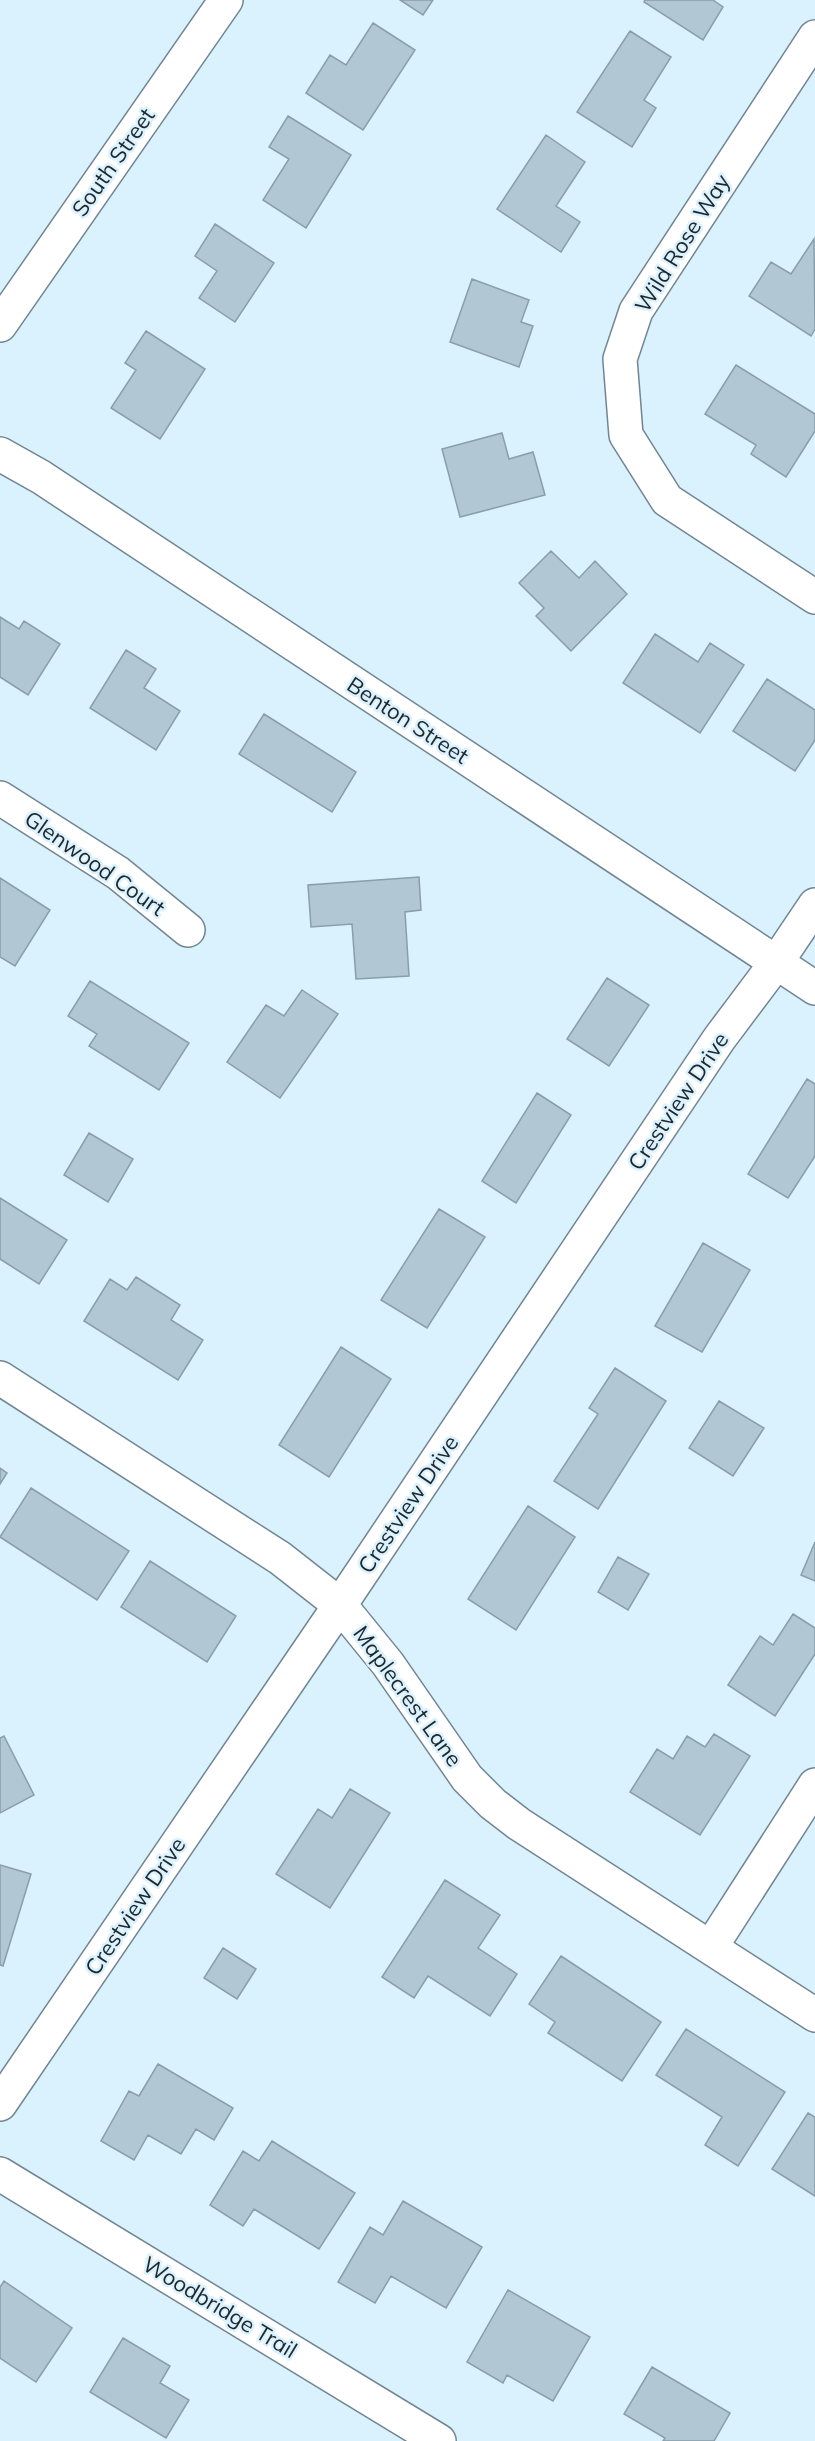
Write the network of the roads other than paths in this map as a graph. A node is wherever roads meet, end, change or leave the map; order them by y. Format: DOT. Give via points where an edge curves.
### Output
graph roads {
  1 [pos="226,0"];
  2 [pos="815,37"];
  3 [pos="0,325"];
  4 [pos="0,454"];
  5 [pos="815,597"];
  6 [pos="0,798"];
  7 [pos="815,905"];
  8 [pos="188,930"];
  9 [pos="776,963"];
  10 [pos="815,988"];
  11 [pos="0,1378"];
  12 [pos="340,1605"];
  13 [pos="815,1785"];
  14 [pos="711,1947"];
  15 [pos="815,2015"];
  16 [pos="0,2104"];
  17 [pos="0,2174"];
  18 [pos="439,2441"];
  1 -- 3 [label="street, South Street"];
  2 -- 5 [label="street, Wild Rose Way" via="636,311 620,358 626,435 667,500"];
  4 -- 9 [label="street, Benton Street" via="41,477"];
  6 -- 8 [label="street, Glenwood Court" via="118,873"];
  7 -- 9 [label="street, Crestview Drive"];
  9 -- 10 [label="street, Benton Street"];
  9 -- 12 [label="street, Crestview Drive" via="712,1049"];
  11 -- 12 [label="street, Maplecrest Lane" via="280,1558"];
  12 -- 14 [label="street, Maplecrest Lane" via="388,1664 467,1778 493,1804"];
  12 -- 16 [label="street, Crestview Drive"];
  13 -- 14 [label="street"];
  14 -- 15 [label="street, Maplecrest Lane"];
  17 -- 18 [label="street, Woodbridge Trail"];
}
